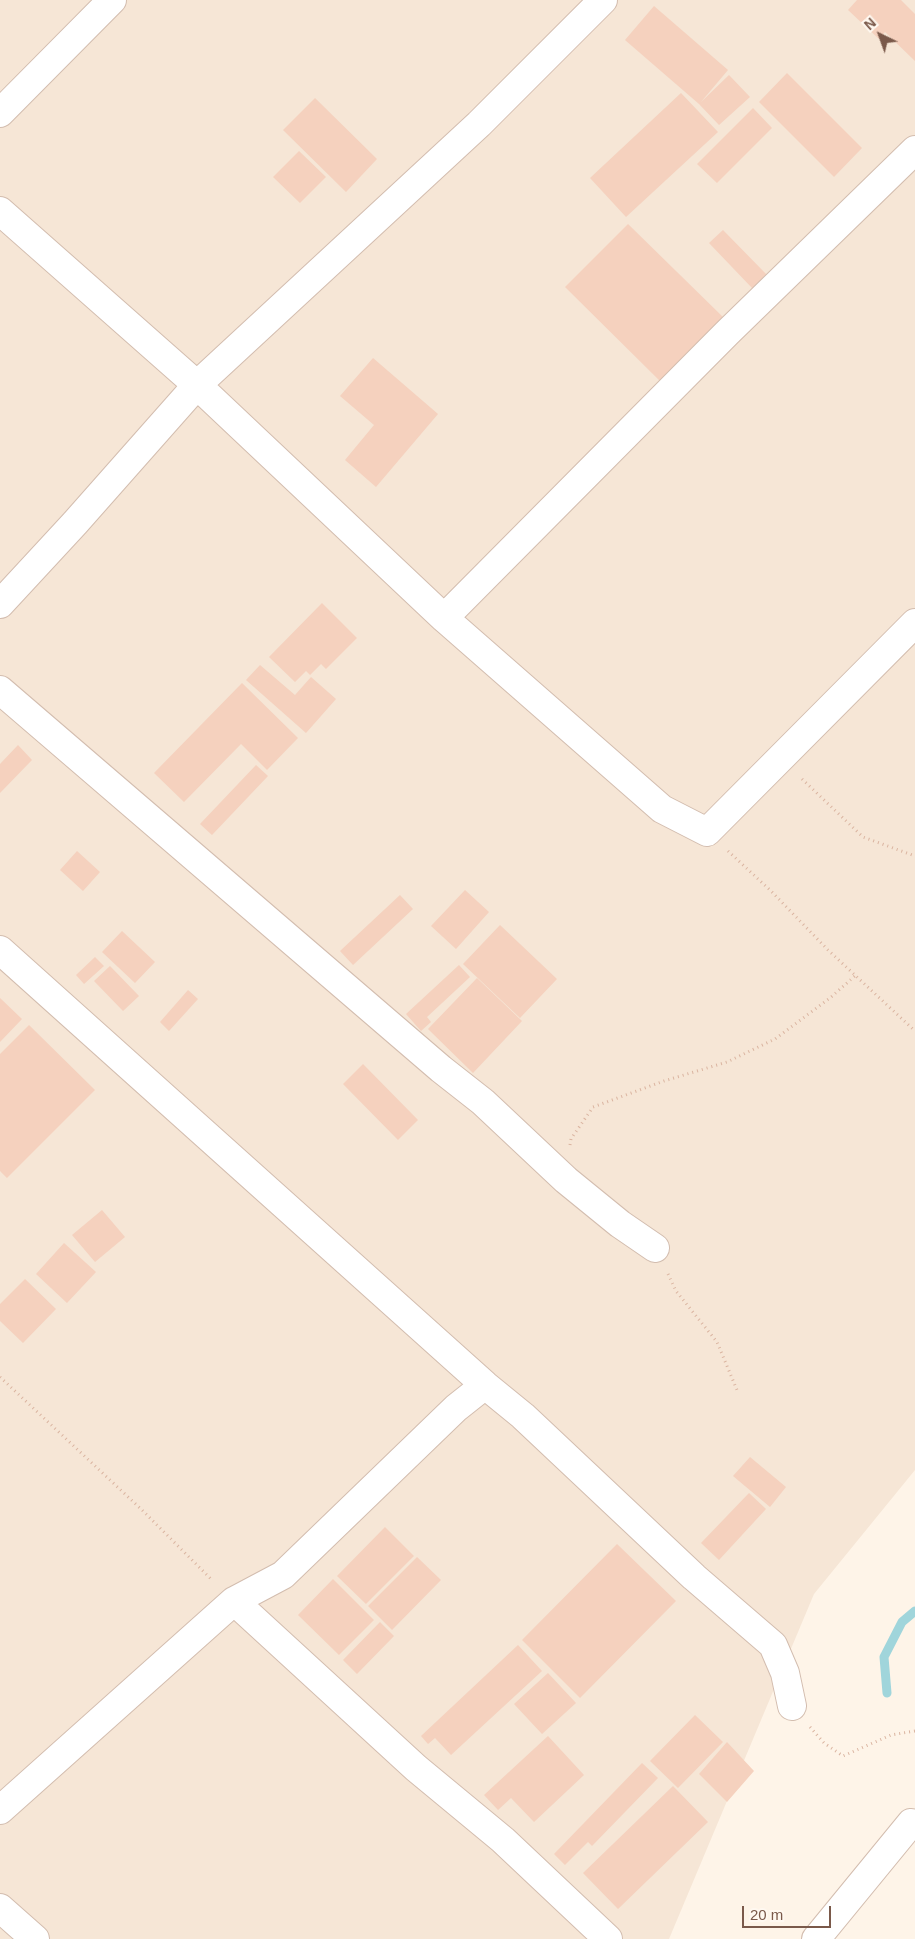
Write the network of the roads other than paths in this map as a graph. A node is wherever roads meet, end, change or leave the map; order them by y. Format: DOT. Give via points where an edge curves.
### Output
graph roads {
  1 [pos="112,0"];
  2 [pos="603,0"];
  3 [pos="0,113"];
  4 [pos="915,150"];
  5 [pos="0,211"];
  6 [pos="196,385"];
  7 [pos="0,604"];
  8 [pos="444,618"];
  9 [pos="915,623"];
  10 [pos="0,690"];
  11 [pos="0,950"];
  12 [pos="655,1248"];
  13 [pos="485,1385"];
  14 [pos="234,1601"];
  15 [pos="792,1706"];
  16 [pos="0,1810"];
  17 [pos="911,1823"];
  18 [pos="0,1908"];
  19 [pos="35,1939"];
  20 [pos="608,1939"];
  21 [pos="816,1939"];
  1 -- 3 [label="street"];
  2 -- 6 [label="street" via="479,124"];
  4 -- 8 [label="street" via="727,333"];
  5 -- 6 [label="street"];
  6 -- 7 [label="street"];
  6 -- 8 [label="street"];
  8 -- 9 [label="street" via="662,809 707,832"];
  10 -- 12 [label="street" via="440,1069 483,1102 566,1180"];
  11 -- 13 [label="street"];
  13 -- 14 [label="street" via="456,1408 283,1575"];
  13 -- 15 [label="street" via="773,1645 785,1673"];
  14 -- 16 [label="street"];
  14 -- 20 [label="street" via="416,1768 503,1840"];
  17 -- 21 [label="street"];
  18 -- 19 [label="street"];
}
